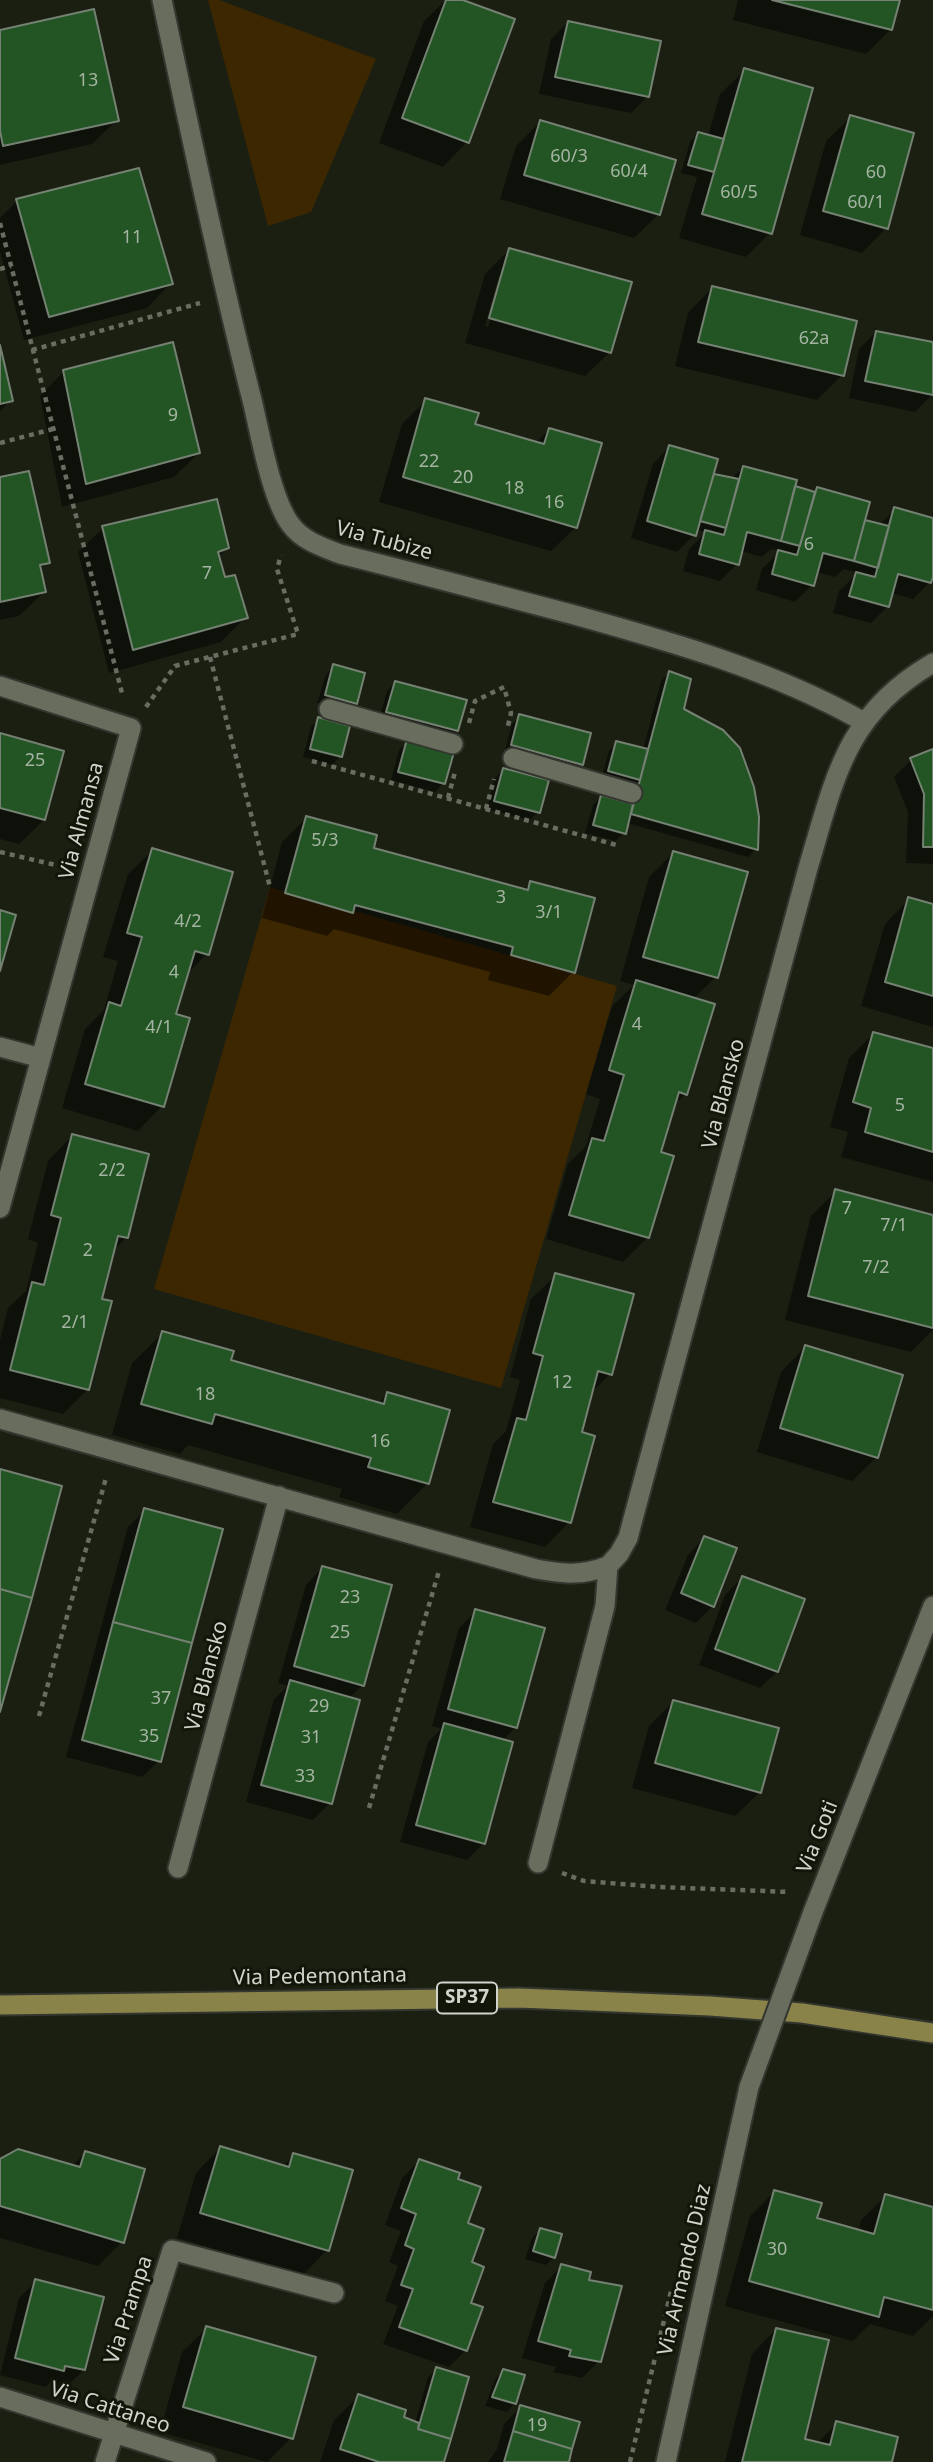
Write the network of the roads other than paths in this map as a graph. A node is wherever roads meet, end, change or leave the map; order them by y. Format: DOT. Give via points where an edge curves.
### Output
graph roads {
  1 [pos="162,0"];
  2 [pos="933,663"];
  3 [pos="0,686"];
  4 [pos="329,709"];
  5 [pos="864,722"];
  6 [pos="453,744"];
  7 [pos="513,758"];
  8 [pos="632,793"];
  9 [pos="0,1047"];
  10 [pos="41,1058"];
  11 [pos="0,1208"];
  12 [pos="0,1419"];
  13 [pos="279,1496"];
  14 [pos="608,1566"];
  15 [pos="933,1606"];
  16 [pos="538,1863"];
  17 [pos="178,1868"];
  18 [pos="0,2005"];
  19 [pos="933,2032"];
  20 [pos="749,2087"];
  21 [pos="334,2292"];
  22 [pos="0,2397"];
  23 [pos="114,2433"];
  24 [pos="105,2462"];
  25 [pos="206,2462"];
  26 [pos="666,2462"];
  1 -- 5 [label="street, Via Tubize" via="225,296 269,471 290,524 317,545 340,554 634,631 742,666 809,692"];
  2 -- 5 [label="street, Via Blansko" via="901,684"];
  3 -- 10 [label="street, Via Almansa" via="131,728"];
  4 -- 6 [label="street"];
  5 -- 14 [label="street, Via Blansko" via="834,784 808,868 628,1538"];
  7 -- 8 [label="street"];
  9 -- 10 [label="street"];
  10 -- 11 [label="street, Via Almansa"];
  12 -- 13 [label="street"];
  13 -- 14 [label="street" via="537,1569 588,1574"];
  13 -- 17 [label="street, Via Blansko"];
  14 -- 16 [label="street" via="605,1606"];
  15 -- 20 [label="street, Via Goti, bridge"];
  18 -- 19 [label="main road, Via Pedemontana / SP37" via="533,1999 802,2013"];
  20 -- 26 [label="street, Via Armando Diaz"];
  21 -- 23 [label="street, Via Prampa" via="172,2250"];
  22 -- 23 [label="street, Via Cattaneo"];
  23 -- 24 [label="street, Via Prampa"];
  23 -- 25 [label="street, Via Cattaneo"];
}
